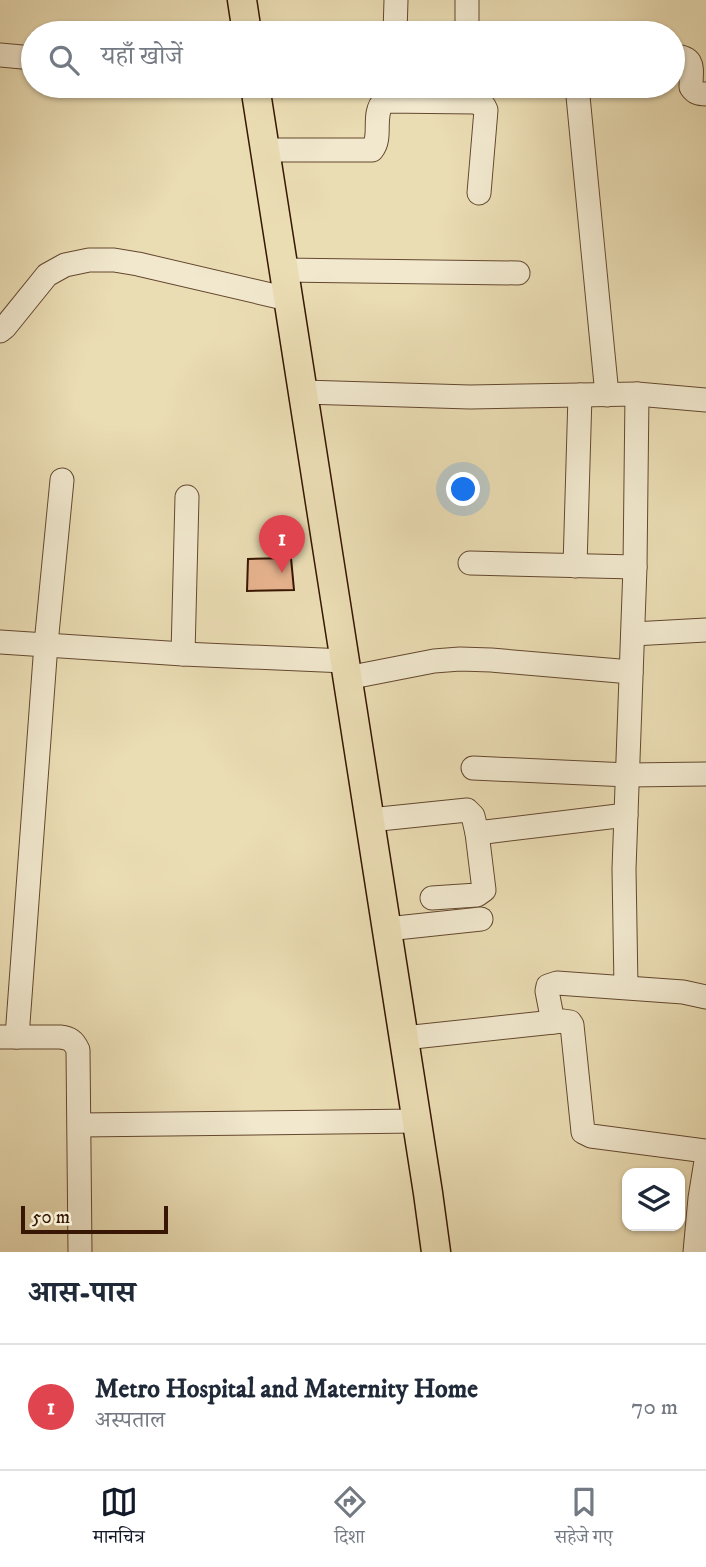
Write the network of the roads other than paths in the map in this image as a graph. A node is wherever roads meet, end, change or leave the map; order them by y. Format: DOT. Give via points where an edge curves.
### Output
graph roads {
  1 [pos="242,0"];
  2 [pos="396,0"];
  3 [pos="467,0"];
  4 [pos="245,21"];
  5 [pos="396,21"];
  6 [pos="467,21"];
  7 [pos="0,55"];
  8 [pos="21,57"];
  9 [pos="685,57"];
  10 [pos="706,94"];
  11 [pos="257,98"];
  12 [pos="388,98"];
  13 [pos="472,98"];
  14 [pos="578,98"];
  15 [pos="265,150"];
  16 [pos="479,193"];
  17 [pos="283,270"];
  18 [pos="518,273"];
  19 [pos="288,299"];
  20 [pos="0,331"];
  21 [pos="303,392"];
  22 [pos="637,394"];
  23 [pos="580,395"];
  24 [pos="607,395"];
  25 [pos="706,400"];
  26 [pos="62,480"];
  27 [pos="187,496"];
  28 [pos="470,563"];
  29 [pos="575,566"];
  30 [pos="635,567"];
  31 [pos="706,630"];
  32 [pos="632,634"];
  33 [pos="0,642"];
  34 [pos="46,644"];
  35 [pos="183,654"];
  36 [pos="346,670"];
  37 [pos="631,672"];
  38 [pos="473,768"];
  39 [pos="706,774"];
  40 [pos="628,775"];
  41 [pos="626,815"];
  42 [pos="370,820"];
  43 [pos="477,833"];
  44 [pos="432,898"];
  45 [pos="481,919"];
  46 [pos="387,929"];
  47 [pos="626,987"];
  48 [pos="706,997"];
  49 [pos="552,1022"];
  50 [pos="9,1037"];
  51 [pos="404,1038"];
  52 [pos="417,1121"];
  53 [pos="80,1125"];
  54 [pos="706,1151"];
  55 [pos="706,1161"];
  56 [pos="703,1198"];
  57 [pos="80,1252"];
  58 [pos="436,1252"];
  59 [pos="695,1252"];
  1 -- 4 [label="main road"];
  2 -- 5 [label="street"];
  3 -- 6 [label="street"];
  7 -- 8 [label="street"];
  9 -- 10 [label="street" via="693,90"];
  11 -- 15 [label="main road"];
  12 -- 15 [label="street" via="378,109 377,142 372,150"];
  13 -- 16 [label="street" via="486,110"];
  14 -- 24 [label="street"];
  15 -- 17 [label="main road"];
  17 -- 18 [label="street"];
  17 -- 19 [label="main road"];
  19 -- 20 [label="street" via="138,264 89,260 47,275"];
  19 -- 21 [label="main road"];
  21 -- 23 [label="street"];
  21 -- 36 [label="main road"];
  22 -- 24 [label="street"];
  22 -- 25 [label="street"];
  22 -- 30 [label="street"];
  23 -- 24 [label="street"];
  23 -- 29 [label="street"];
  26 -- 34 [label="street"];
  27 -- 35 [label="street"];
  28 -- 29 [label="street"];
  29 -- 30 [label="street"];
  30 -- 32 [label="street"];
  31 -- 32 [label="street"];
  32 -- 37 [label="street"];
  33 -- 34 [label="street"];
  34 -- 35 [label="street"];
  34 -- 50 [label="street"];
  35 -- 36 [label="street"];
  36 -- 37 [label="street" via="460,659"];
  36 -- 42 [label="main road"];
  37 -- 40 [label="street"];
  38 -- 40 [label="street"];
  39 -- 40 [label="street"];
  40 -- 41 [label="street"];
  41 -- 43 [label="street"];
  41 -- 47 [label="street"];
  42 -- 43 [label="street" via="467,810"];
  42 -- 46 [label="main road"];
  43 -- 44 [label="street" via="484,890 477,895"];
  45 -- 46 [label="street"];
  46 -- 51 [label="main road"];
  47 -- 48 [label="street"];
  47 -- 49 [label="street" via="552,984 547,991"];
  49 -- 51 [label="street"];
  49 -- 54 [label="street" via="572,1025 583,1132"];
  50 -- 53 [label="street" via="60,1037 75,1042"];
  51 -- 52 [label="main road"];
  52 -- 53 [label="street"];
  52 -- 58 [label="main road"];
  53 -- 57 [label="street"];
  55 -- 56 [label="street"];
  56 -- 59 [label="street"];
}
